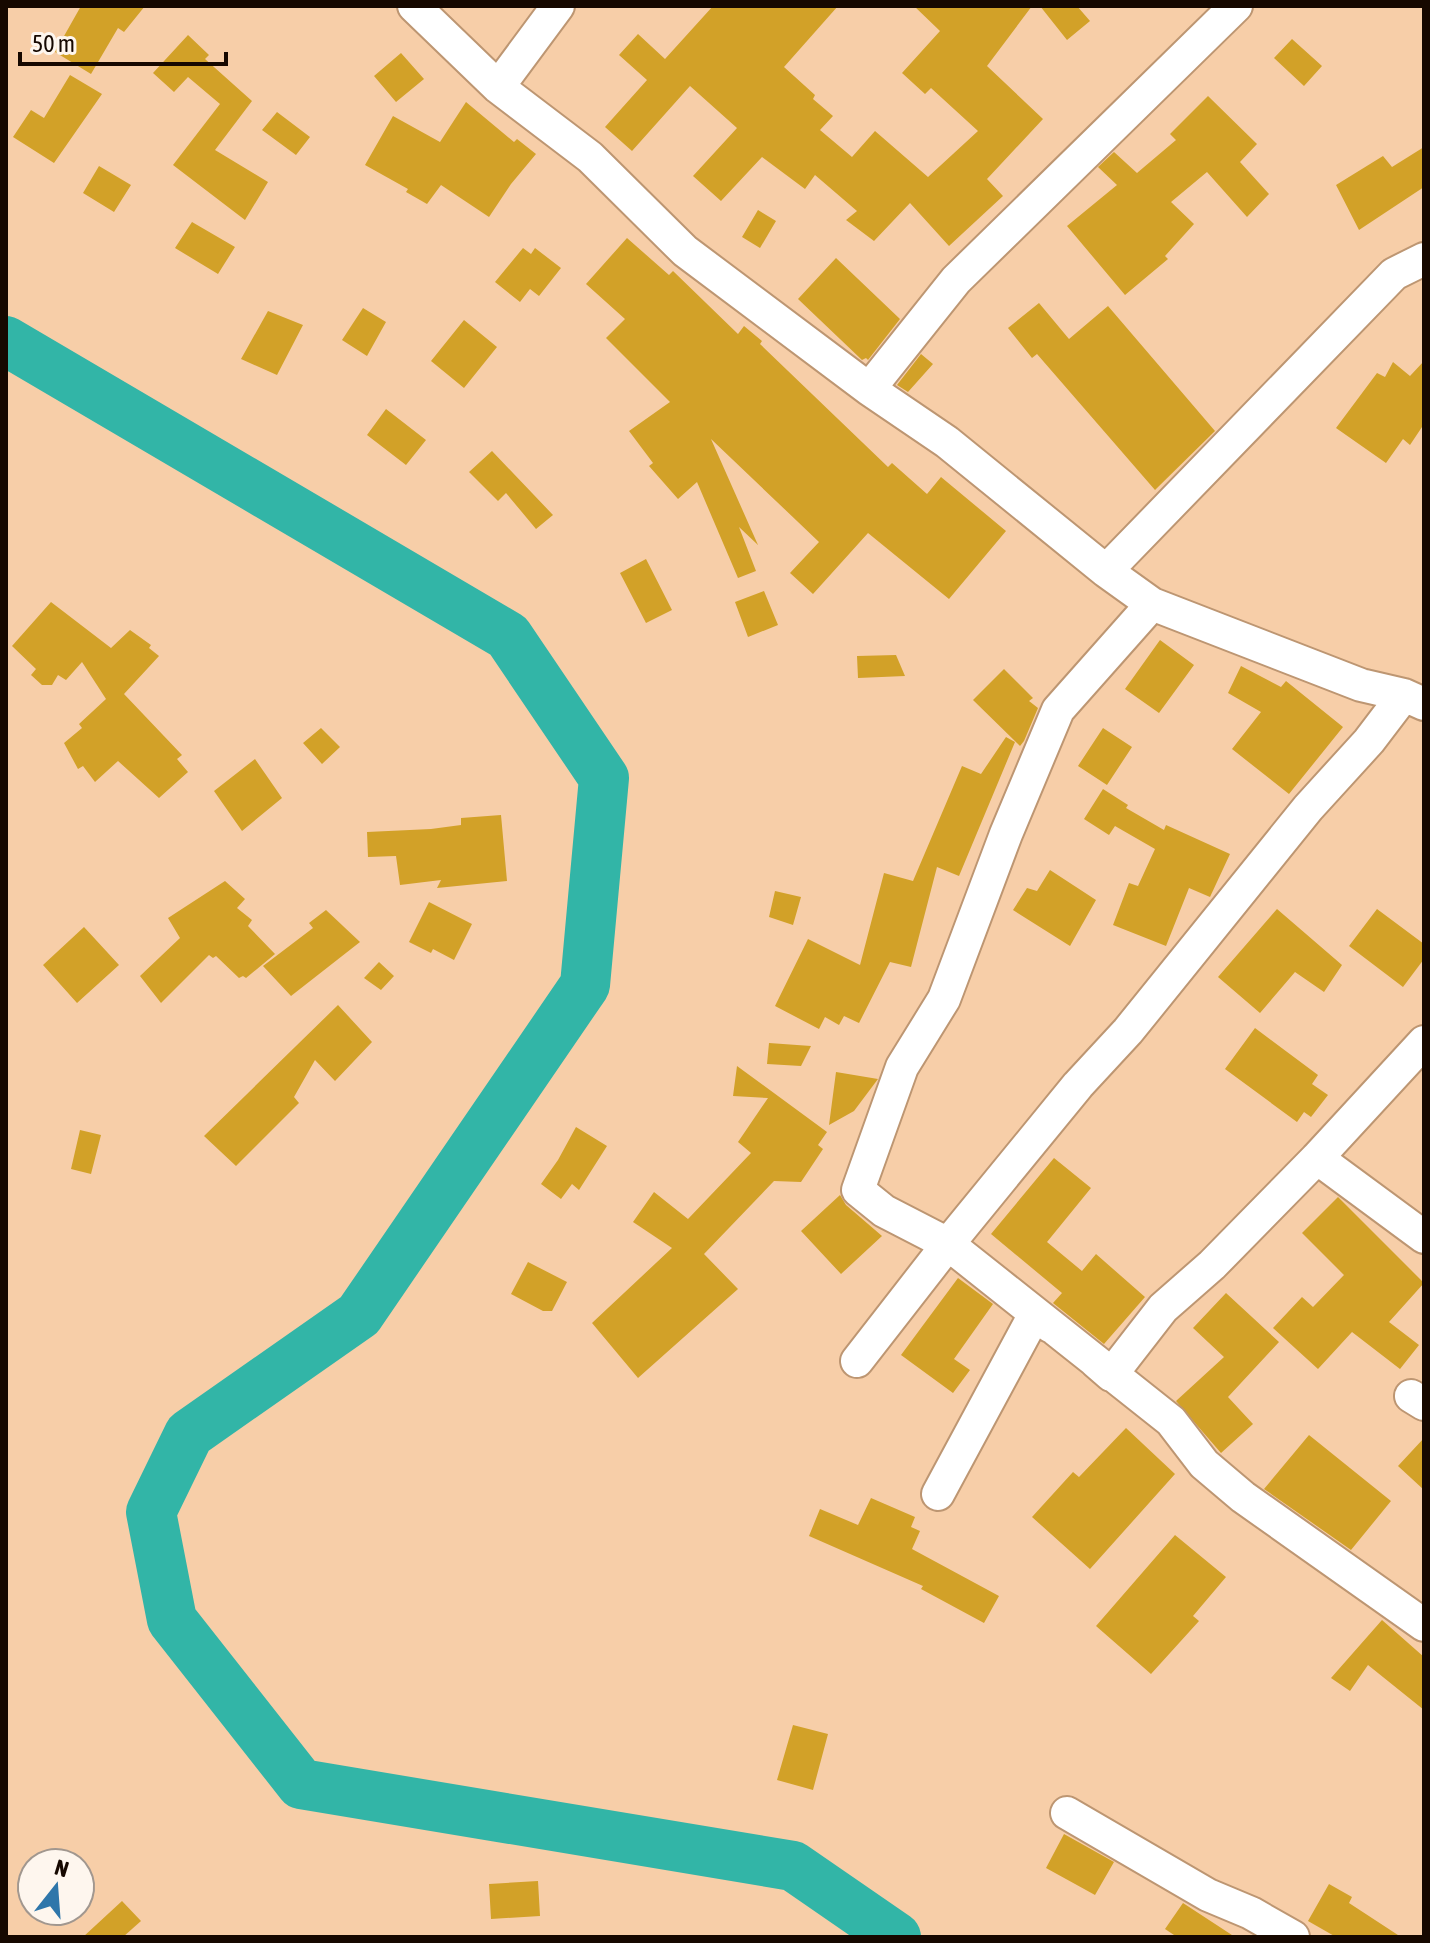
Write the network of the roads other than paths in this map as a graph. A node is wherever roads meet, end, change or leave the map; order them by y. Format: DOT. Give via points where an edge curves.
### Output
graph roads {
  1 [pos="414,6"];
  2 [pos="558,6"];
  3 [pos="1237,7"];
  4 [pos="498,87"];
  5 [pos="1424,259"];
  6 [pos="869,389"];
  7 [pos="1106,571"];
  8 [pos="1152,604"];
  9 [pos="1414,700"];
  10 [pos="1424,1042"];
  11 [pos="1317,1158"];
  12 [pos="1424,1237"];
  13 [pos="948,1244"];
  14 [pos="1035,1314"];
  15 [pos="857,1361"];
  16 [pos="1111,1375"];
  17 [pos="938,1494"];
  18 [pos="1424,1625"];
  19 [pos="1067,1813"];
  20 [pos="1293,1937"];
  1 -- 4 [label="street"];
  2 -- 4 [label="street"];
  3 -- 6 [label="street" via="956,280"];
  4 -- 6 [label="street" via="590,157 685,251"];
  5 -- 7 [label="street" via="1394,274"];
  6 -- 7 [label="street" via="947,442"];
  7 -- 8 [label="street"];
  8 -- 9 [label="street" via="1361,685"];
  8 -- 13 [label="street" via="1058,710 944,999 902,1067 858,1190 884,1211"];
  9 -- 13 [label="street" via="1308,808"];
  10 -- 11 [label="street"];
  11 -- 12 [label="street"];
  11 -- 16 [label="street" via="1163,1308"];
  13 -- 14 [label="street"];
  13 -- 15 [label="street"];
  14 -- 16 [label="street"];
  14 -- 17 [label="street"];
  16 -- 18 [label="street" via="1171,1421 1204,1464 1243,1497"];
  19 -- 20 [label="street" via="1208,1895"];
}
